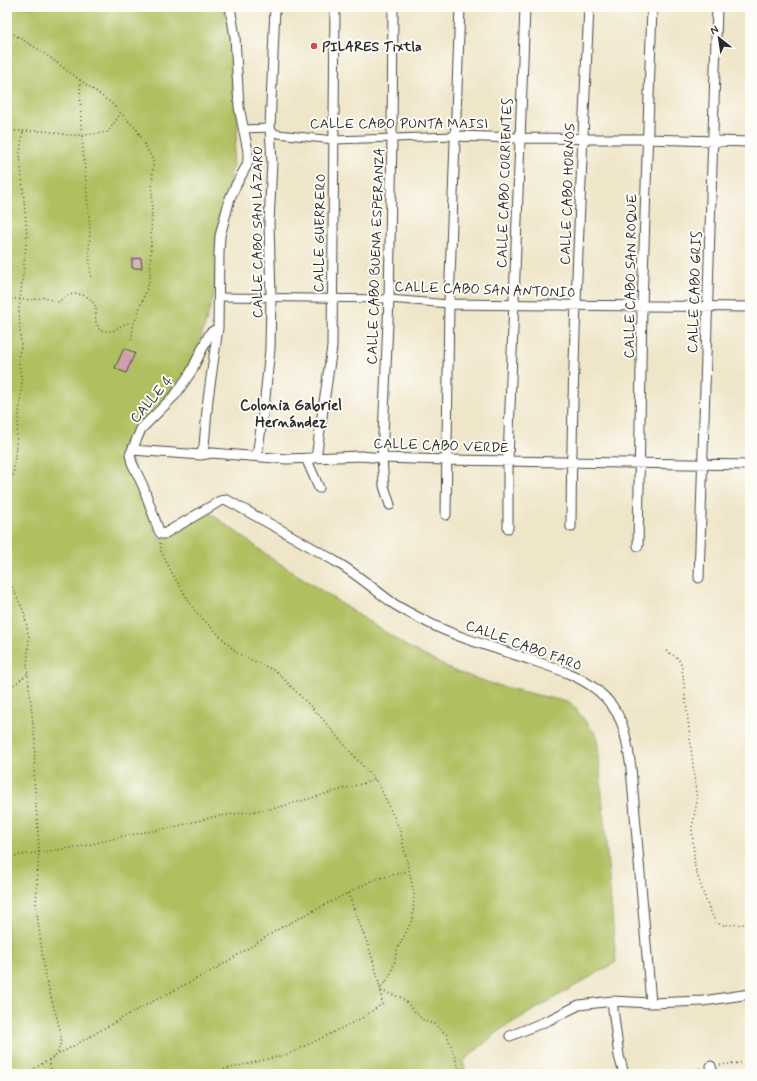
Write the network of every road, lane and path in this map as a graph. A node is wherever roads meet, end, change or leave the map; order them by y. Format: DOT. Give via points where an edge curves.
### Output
graph roads {
  1 [pos="230,7"];
  2 [pos="275,7"];
  3 [pos="335,7"];
  4 [pos="393,7"];
  5 [pos="460,7"];
  6 [pos="524,7"];
  7 [pos="588,7"];
  8 [pos="652,7"];
  9 [pos="717,7"];
  10 [pos="7,30"];
  11 [pos="80,80"];
  12 [pos="120,113"];
  13 [pos="243,128"];
  14 [pos="270,128"];
  15 [pos="7,131"];
  16 [pos="23,131"];
  17 [pos="82,135"];
  18 [pos="455,136"];
  19 [pos="392,138"];
  20 [pos="519,138"];
  21 [pos="583,138"];
  22 [pos="647,139"];
  23 [pos="334,140"];
  24 [pos="713,141"];
  25 [pos="750,142"];
  26 [pos="91,278"];
  27 [pos="219,297"];
  28 [pos="271,297"];
  29 [pos="7,298"];
  30 [pos="333,298"];
  31 [pos="20,299"];
  32 [pos="388,299"];
  33 [pos="449,304"];
  34 [pos="514,304"];
  35 [pos="576,306"];
  36 [pos="642,306"];
  37 [pos="708,307"];
  38 [pos="750,307"];
  39 [pos="135,321"];
  40 [pos="216,329"];
  41 [pos="131,342"];
  42 [pos="132,450"];
  43 [pos="201,455"];
  44 [pos="257,456"];
  45 [pos="306,458"];
  46 [pos="316,458"];
  47 [pos="382,458"];
  48 [pos="447,460"];
  49 [pos="508,460"];
  50 [pos="571,463"];
  51 [pos="640,464"];
  52 [pos="702,465"];
  53 [pos="750,465"];
  54 [pos="7,479"];
  55 [pos="319,488"];
  56 [pos="390,504"];
  57 [pos="446,515"];
  58 [pos="571,527"];
  59 [pos="508,528"];
  60 [pos="160,533"];
  61 [pos="638,546"];
  62 [pos="7,576"];
  63 [pos="699,578"];
  64 [pos="666,652"];
  65 [pos="27,674"];
  66 [pos="7,688"];
  67 [pos="375,780"];
  68 [pos="39,852"];
  69 [pos="7,857"];
  70 [pos="408,871"];
  71 [pos="348,894"];
  72 [pos="750,924"];
  73 [pos="381,987"];
  74 [pos="381,991"];
  75 [pos="750,994"];
  76 [pos="612,1001"];
  77 [pos="651,1003"];
  78 [pos="510,1036"];
  79 [pos="57,1055"];
  80 [pos="49,1060"];
  81 [pos="24,1074"];
  82 [pos="52,1074"];
  83 [pos="213,1074"];
  84 [pos="461,1074"];
  85 [pos="624,1074"];
  1 -- 13 [label="street"];
  2 -- 14 [label="street, CALLE CABO SAN LÁZARO"];
  3 -- 23 [label="street, CALLE GUERRERO"];
  4 -- 19 [label="street, CALLE CABO BUENA ESPERANZA"];
  5 -- 18 [label="street"];
  6 -- 20 [label="street, CALLE CABO CORRIENTES"];
  7 -- 21 [label="street, CALLE CABO HORNOS"];
  8 -- 22 [label="street, CALLE CABO SAN ROQUE"];
  9 -- 24 [label="street, CALLE CABO GRIS"];
  10 -- 11 [label="path"];
  11 -- 12 [label="path"];
  11 -- 17 [label="path"];
  12 -- 17 [label="path" via="108,132"];
  12 -- 39 [label="path" via="137,130 153,160 150,280"];
  13 -- 14 [label="street, CALLE CABO PUNTA MAISI"];
  13 -- 27 [label="street" via="248,160 230,198 220,236"];
  14 -- 23 [label="street, CALLE CABO PUNTA MAISI" via="278,134"];
  14 -- 28 [label="street, CALLE CABO SAN LÁZARO"];
  15 -- 16 [label="path"];
  16 -- 17 [label="path"];
  16 -- 31 [label="path" via="20,153 27,235"];
  17 -- 26 [label="path" via="90,230"];
  18 -- 19 [label="street, CALLE CABO PUNTA MAISI"];
  18 -- 20 [label="street, CALLE CABO PUNTA MAISI"];
  18 -- 33 [label="street"];
  19 -- 23 [label="street, CALLE CABO PUNTA MAISI"];
  19 -- 32 [label="street, CALLE CABO BUENA ESPERANZA"];
  20 -- 21 [label="street, CALLE CABO PUNTA MAISI"];
  20 -- 34 [label="street, CALLE CABO CORRIENTES"];
  21 -- 22 [label="street, CALLE CABO PUNTA MAISI"];
  21 -- 35 [label="street, CALLE CABO HORNOS"];
  22 -- 24 [label="street, CALLE CABO PUNTA MAISI"];
  22 -- 36 [label="street, CALLE CABO SAN ROQUE"];
  23 -- 30 [label="street, CALLE GUERRERO"];
  24 -- 25 [label="street, CALLE CABO PUNTA MAISI"];
  24 -- 37 [label="street, CALLE CABO GRIS"];
  27 -- 28 [label="street, CALLE CABO SAN ANTONIO"];
  27 -- 40 [label="street"];
  28 -- 30 [label="street, CALLE CABO SAN ANTONIO"];
  28 -- 44 [label="street, CALLE CABO SAN LÁZARO" via="270,349"];
  29 -- 31 [label="path"];
  30 -- 32 [label="street, CALLE CABO SAN ANTONIO"];
  30 -- 46 [label="street, CALLE GUERRERO" via="332,347"];
  31 -- 39 [label="path" via="46,297 59,302 61,298 70,294 83,294 94,304 95,321 100,331 113,331"];
  31 -- 54 [label="path" via="21,347 18,357 22,383 21,408 14,477"];
  32 -- 33 [label="street, CALLE CABO SAN ANTONIO"];
  32 -- 47 [label="street, CALLE CABO BUENA ESPERANZA"];
  33 -- 34 [label="street, CALLE CABO SAN ANTONIO"];
  33 -- 48 [label="street"];
  34 -- 35 [label="street, CALLE CABO SAN ANTONIO"];
  34 -- 49 [label="street, CALLE CABO CORRIENTES"];
  35 -- 36 [label="street, CALLE CABO SAN ANTONIO"];
  35 -- 50 [label="street, CALLE CABO HORNOS"];
  36 -- 37 [label="street, CALLE CABO SAN ANTONIO"];
  36 -- 51 [label="street, CALLE CABO SAN ROQUE"];
  37 -- 38 [label="street, CALLE CABO SAN ANTONIO"];
  37 -- 52 [label="street, CALLE CABO GRIS"];
  39 -- 41 [label="path"];
  40 -- 42 [label="street, CALLE 4" via="210,333 191,372 176,394 141,429"];
  40 -- 43 [label="street"];
  42 -- 43 [label="street, CALLE CABO VERDE"];
  42 -- 60 [label="street" via="132,462"];
  43 -- 44 [label="street, CALLE CABO VERDE" via="212,453"];
  44 -- 45 [label="street, CALLE CABO VERDE"];
  45 -- 46 [label="street, CALLE CABO VERDE"];
  45 -- 55 [label="street"];
  46 -- 47 [label="street, CALLE CABO VERDE"];
  47 -- 48 [label="street, CALLE CABO VERDE"];
  47 -- 56 [label="street, CALLE CABO BUENA ESPERANZA" via="384,486"];
  48 -- 49 [label="street, CALLE CABO VERDE"];
  48 -- 57 [label="street"];
  49 -- 50 [label="street, CALLE CABO VERDE"];
  49 -- 59 [label="street, CALLE CABO CORRIENTES"];
  50 -- 51 [label="street, CALLE CABO VERDE"];
  50 -- 58 [label="street, CALLE CABO HORNOS"];
  51 -- 52 [label="street, CALLE CABO VERDE"];
  51 -- 61 [label="street, CALLE CABO SAN ROQUE"];
  52 -- 53 [label="street, CALLE CABO VERDE"];
  52 -- 63 [label="street, CALLE CABO GRIS"];
  60 -- 67 [label="path" via="161,551 195,611 237,653 276,672 320,716"];
  60 -- 77 [label="street, CALLE CABO FARO" via="169,532 220,500 227,500 338,564 396,605 428,623 463,639 560,670 580,679 608,700 620,718 631,768"];
  62 -- 65 [label="path" via="26,620 29,637"];
  64 -- 72 [label="path" via="678,658 682,667 697,801 692,828 695,868 716,924"];
  65 -- 66 [label="path"];
  65 -- 68 [label="path" via="35,743 34,777"];
  67 -- 68 [label="path" via="276,808 213,817 84,846"];
  67 -- 70 [label="path" via="400,830"];
  68 -- 69 [label="path"];
  68 -- 79 [label="path" via="36,906 45,975 61,1033"];
  70 -- 71 [label="path" via="373,880"];
  70 -- 73 [label="path" via="414,893 413,918 396,952 389,978"];
  71 -- 73 [label="path"];
  71 -- 79 [label="path" via="280,928 217,968"];
  73 -- 74 [label="path"];
  74 -- 83 [label="path" via="382,1004 367,1015 289,1054"];
  74 -- 84 [label="path" via="402,998 424,1021 434,1024 448,1035"];
  75 -- 77 [label="street" via="703,1001"];
  76 -- 77 [label="street"];
  76 -- 78 [label="street" via="579,1005"];
  76 -- 85 [label="street" via="619,1056"];
  79 -- 80 [label="path"];
  80 -- 81 [label="path"];
  80 -- 82 [label="path"];
}
